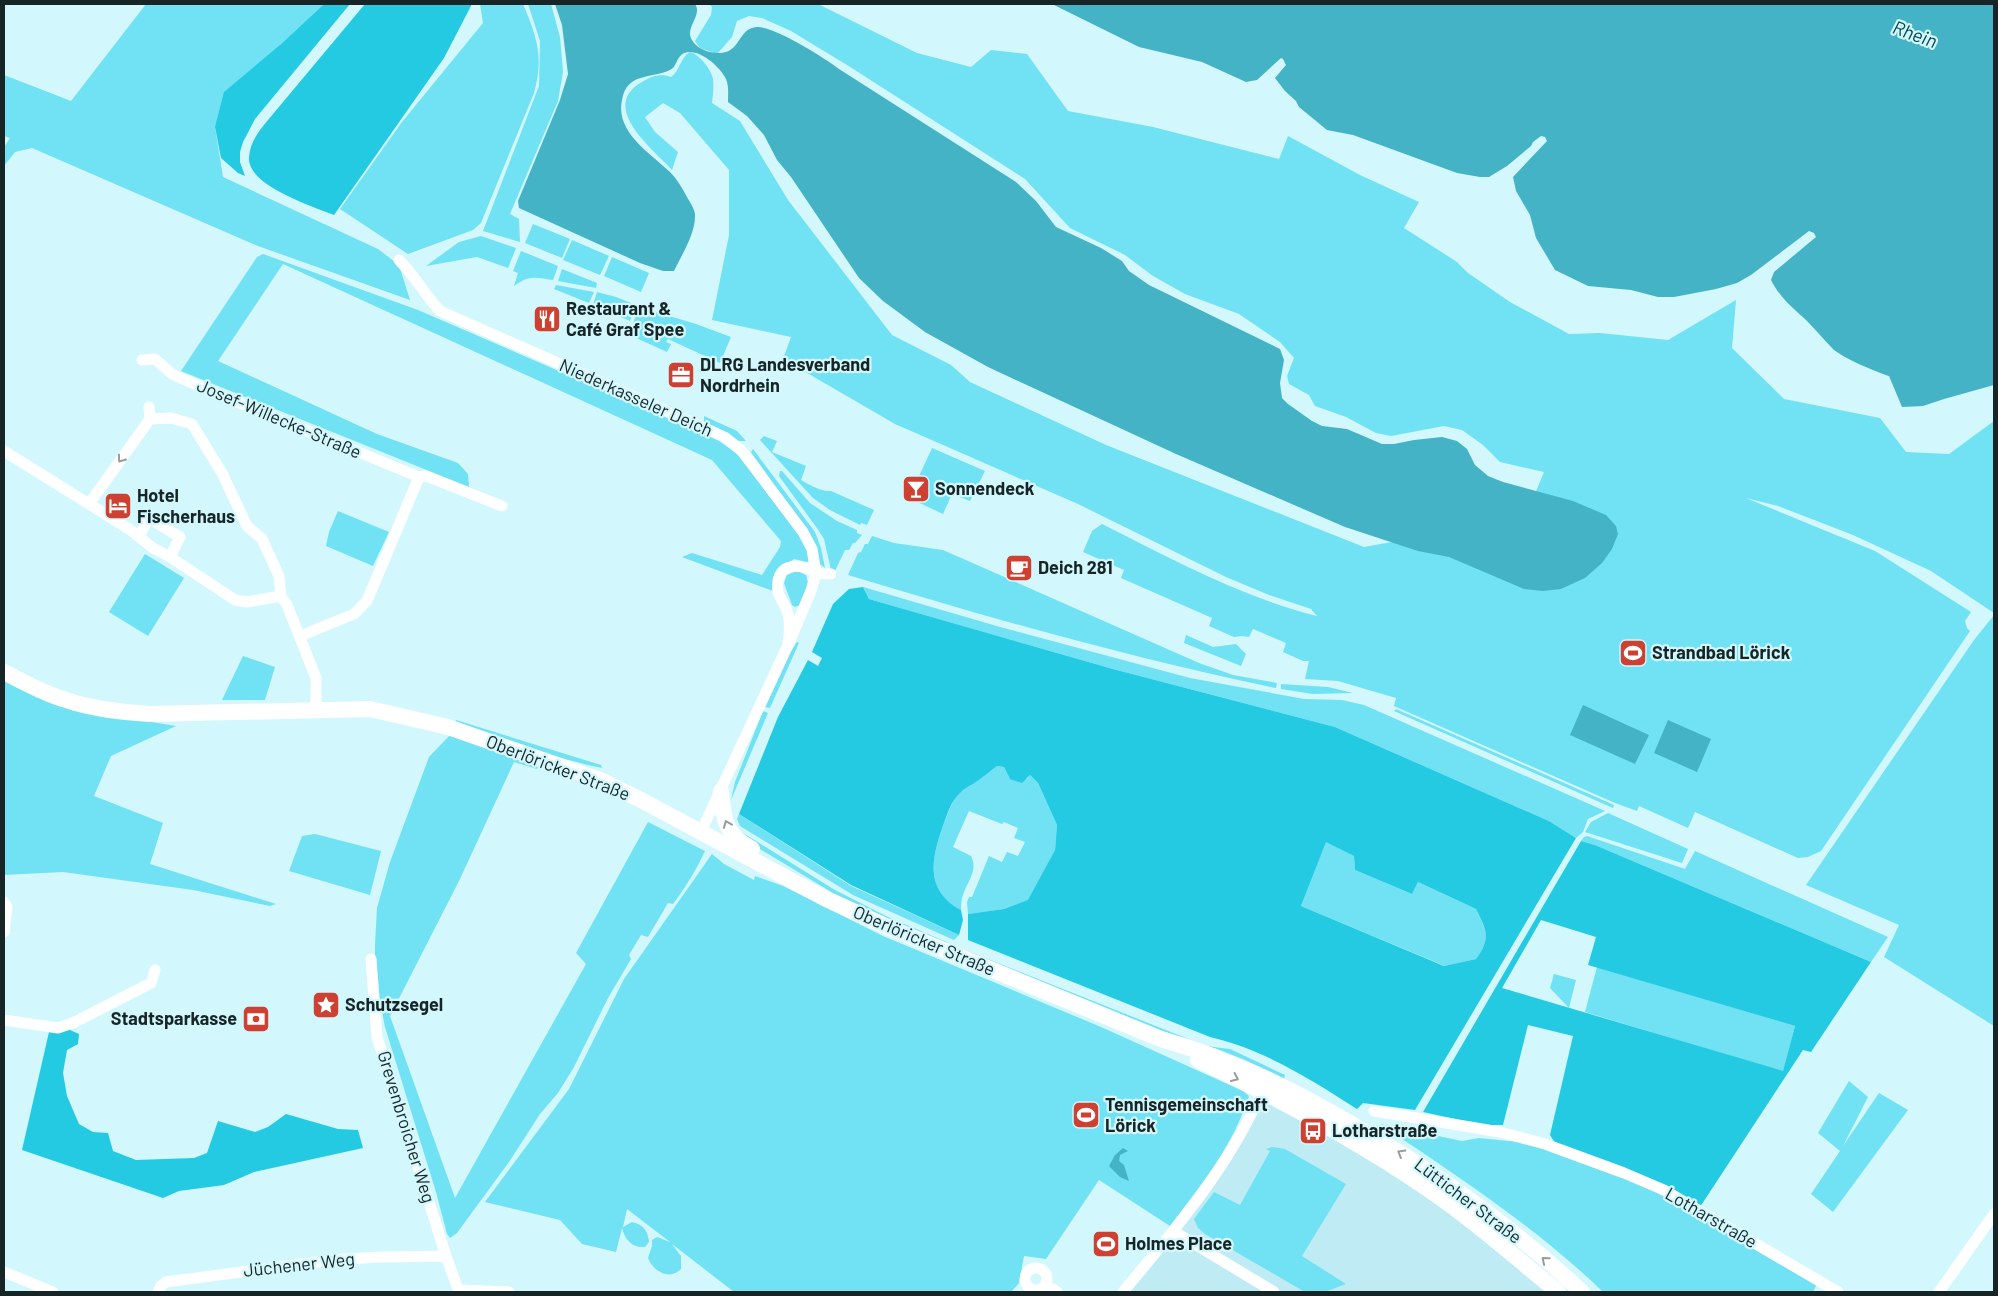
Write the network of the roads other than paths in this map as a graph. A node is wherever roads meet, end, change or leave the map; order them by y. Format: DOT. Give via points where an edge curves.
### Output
graph roads {
  1 [pos="399,260"];
  2 [pos="142,360"];
  3 [pos="149,407"];
  4 [pos="150,419"];
  5 [pos="4,450"];
  6 [pos="418,477"];
  7 [pos="89,504"];
  8 [pos="502,506"];
  9 [pos="139,536"];
  10 [pos="170,557"];
  11 [pos="816,573"];
  12 [pos="831,574"];
  13 [pos="281,596"];
  14 [pos="300,636"];
  15 [pos="788,645"];
  16 [pos="4,672"];
  17 [pos="316,709"];
  18 [pos="721,791"];
  19 [pos="701,832"];
  20 [pos="787,878"];
  21 [pos="4,902"];
  22 [pos="4,932"];
  23 [pos="371,959"];
  24 [pos="155,970"];
  25 [pos="4,1020"];
  26 [pos="1265,1085"];
  27 [pos="1374,1111"];
  28 [pos="1994,1214"];
  29 [pos="1173,1231"];
  30 [pos="446,1256"];
  31 [pos="4,1272"];
  32 [pos="1046,1284"];
  33 [pos="50,1291"];
  34 [pos="459,1291"];
  35 [pos="158,1292"];
  36 [pos="509,1292"];
  37 [pos="1057,1292"];
  38 [pos="1123,1292"];
  39 [pos="1274,1292"];
  40 [pos="1558,1292"];
  41 [pos="1582,1292"];
  42 [pos="1838,1292"];
  43 [pos="1940,1292"];
  1 -- 11 [label="street, Niederkasseler Deich" via="440,311 707,429 738,446 803,532 812,549"];
  2 -- 6 [label="street, Josef-Willecke-Straße" via="155,359 172,374"];
  3 -- 4 [label="street"];
  4 -- 7 [label="street, one-way"];
  4 -- 13 [label="street" via="184,420 198,432 247,526 262,539 279,576"];
  5 -- 7 [label="street"];
  6 -- 8 [label="street, Josef-Willecke-Straße" via="426,476"];
  6 -- 14 [label="street" via="368,601 354,614"];
  7 -- 9 [label="street"];
  9 -- 10 [label="street"];
  9 -- 10 [label="street" via="149,518 180,537"];
  10 -- 13 [label="street" via="236,600 247,602"];
  11 -- 12 [label="street"];
  11 -- 15 [label="street"];
  11 -- 15 [label="street" via="796,566 785,568 780,573 779,594 790,626"];
  13 -- 14 [label="street"];
  14 -- 17 [label="street" via="316,678"];
  15 -- 18 [label="street"];
  16 -- 17 [label="main road, Oberlöricker Straße" via="62,699 120,712"];
  17 -- 19 [label="main road, Oberlöricker Straße" via="370,709 448,727 600,780"];
  18 -- 19 [label="street"];
  20 -- 18 [label="main road, one-way" via="781,865 740,842 729,831 723,816"];
  19 -- 20 [label="main road, Oberlöricker Straße"];
  20 -- 26 [label="main road, Oberlöricker Straße" via="885,926 1161,1039 1201,1050"];
  21 -- 22 [label="street" via="7,907"];
  23 -- 30 [label="street, Grevenbroicher Weg" via="377,1037"];
  24 -- 25 [label="street" via="151,982 58,1028"];
  26 -- 29 [label="street" via="1217,1172"];
  26 -- 40 [label="main road, Lütticher Straße" via="1408,1175"];
  41 -- 26 [label="main road, Lütticher Straße, one-way" via="1494,1218 1414,1160 1317,1103"];
  27 -- 42 [label="street, Lotharstraße" via="1500,1132 1546,1144 1624,1173 1664,1190"];
  28 -- 43 [label="street"];
  29 -- 38 [label="street"];
  29 -- 39 [label="street"];
  30 -- 34 [label="street, Grevenbroicher Weg"];
  30 -- 35 [label="street, Jüchener Weg" via="381,1257 281,1266 166,1282"];
  31 -- 33 [label="street"];
  32 -- 37 [label="street"];
  34 -- 36 [label="street"];
}
